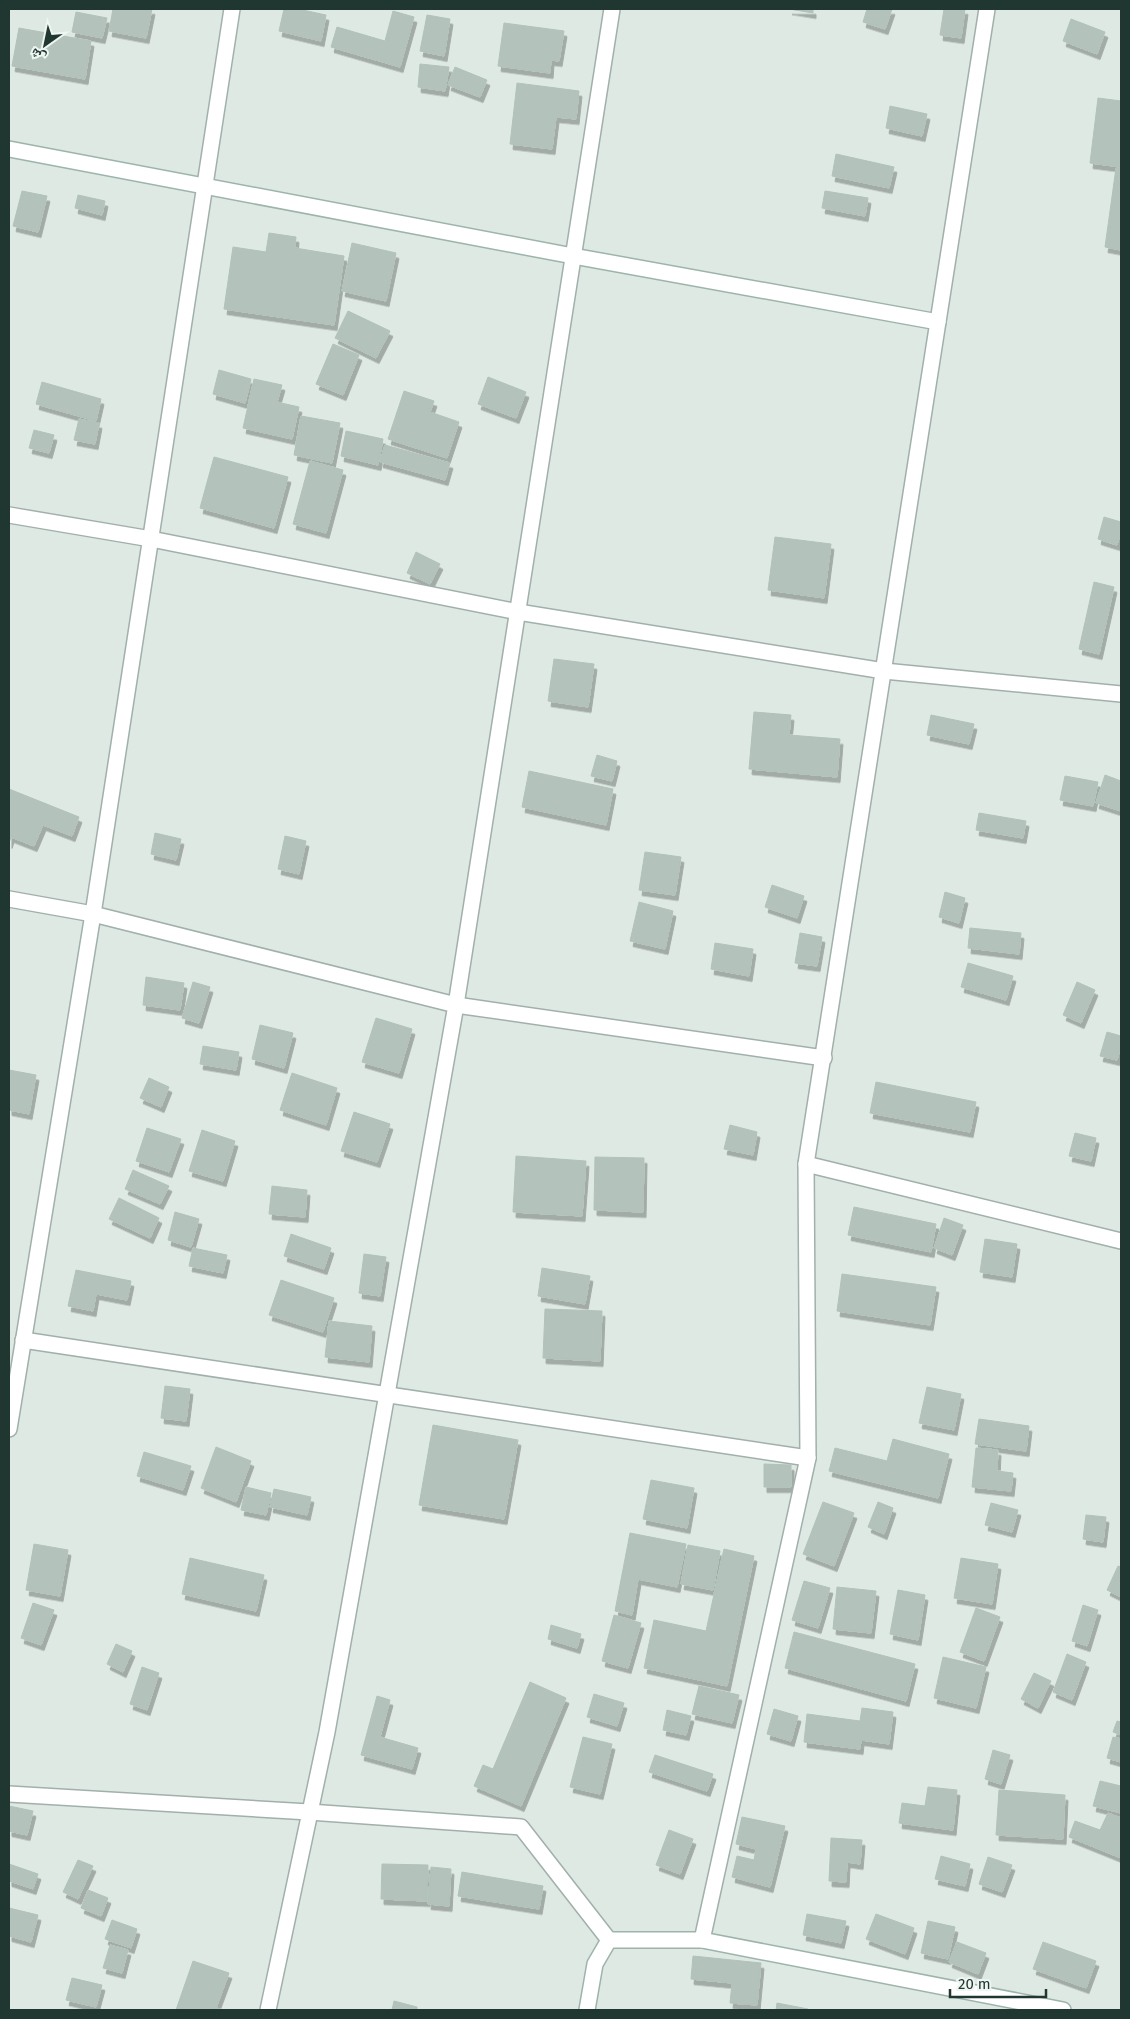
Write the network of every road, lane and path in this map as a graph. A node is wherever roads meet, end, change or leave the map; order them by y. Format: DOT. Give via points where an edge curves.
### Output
graph roads {
  1 [pos="232,9"];
  2 [pos="612,9"];
  3 [pos="987,9"];
  4 [pos="9,149"];
  5 [pos="205,185"];
  6 [pos="573,256"];
  7 [pos="938,322"];
  8 [pos="9,515"];
  9 [pos="151,540"];
  10 [pos="518,612"];
  11 [pos="884,671"];
  12 [pos="1121,694"];
  13 [pos="9,899"];
  14 [pos="93,914"];
  15 [pos="456,1005"];
  16 [pos="824,1058"];
  17 [pos="806,1164"];
  18 [pos="1121,1241"];
  19 [pos="23,1340"];
  20 [pos="387,1395"];
  21 [pos="9,1429"];
  22 [pos="808,1458"];
  23 [pos="9,1794"];
  24 [pos="309,1812"];
  25 [pos="609,1940"];
  26 [pos="702,1940"];
  27 [pos="268,2010"];
  28 [pos="586,2010"];
  29 [pos="1063,2010"];
  1 -- 5 [label="street"];
  2 -- 6 [label="street"];
  3 -- 7 [label="street"];
  4 -- 5 [label="street"];
  5 -- 6 [label="street"];
  5 -- 9 [label="street"];
  6 -- 7 [label="street"];
  6 -- 10 [label="street"];
  7 -- 11 [label="street"];
  8 -- 9 [label="street"];
  9 -- 10 [label="street"];
  9 -- 14 [label="street"];
  10 -- 11 [label="street"];
  10 -- 15 [label="street"];
  11 -- 12 [label="street"];
  11 -- 16 [label="street"];
  13 -- 14 [label="street"];
  14 -- 15 [label="street"];
  14 -- 19 [label="street"];
  15 -- 16 [label="street"];
  15 -- 20 [label="street"];
  16 -- 17 [label="street"];
  17 -- 18 [label="street"];
  17 -- 22 [label="street"];
  19 -- 20 [label="street"];
  19 -- 21 [label="street"];
  20 -- 22 [label="street"];
  20 -- 24 [label="street" via="327,1732"];
  22 -- 26 [label="street"];
  23 -- 24 [label="street"];
  24 -- 25 [label="street" via="521,1827"];
  24 -- 27 [label="street"];
  25 -- 26 [label="street"];
  25 -- 28 [label="street" via="595,1964"];
  26 -- 29 [label="street"];
}
